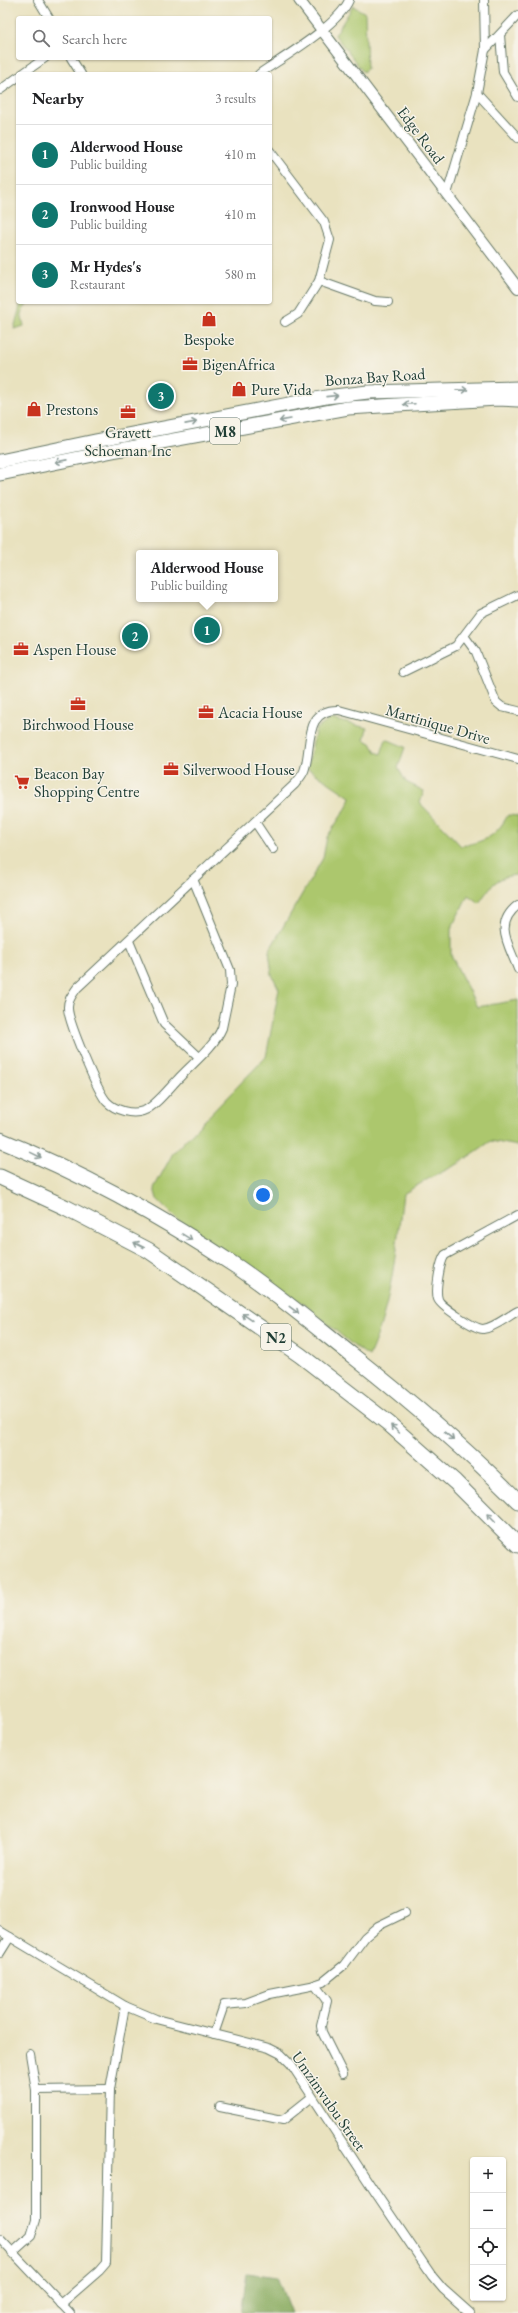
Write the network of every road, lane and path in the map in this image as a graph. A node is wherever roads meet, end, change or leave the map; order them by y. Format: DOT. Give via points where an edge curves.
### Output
graph roads {
  1 [pos="38,0"];
  2 [pos="299,0"];
  3 [pos="349,0"];
  4 [pos="484,0"];
  5 [pos="518,15"];
  6 [pos="48,16"];
  7 [pos="321,30"];
  8 [pos="500,35"];
  9 [pos="486,50"];
  10 [pos="42,60"];
  11 [pos="72,60"];
  12 [pos="25,72"];
  13 [pos="79,72"];
  14 [pos="262,72"];
  15 [pos="16,78"];
  16 [pos="0,90"];
  17 [pos="477,92"];
  18 [pos="518,97"];
  19 [pos="518,138"];
  20 [pos="272,154"];
  21 [pos="448,194"];
  22 [pos="319,281"];
  23 [pos="518,288"];
  24 [pos="388,302"];
  25 [pos="285,322"];
  26 [pos="518,388"];
  27 [pos="518,400"];
  28 [pos="0,462"];
  29 [pos="0,474"];
  30 [pos="518,595"];
  31 [pos="465,637"];
  32 [pos="402,672"];
  33 [pos="518,711"];
  34 [pos="518,759"];
  35 [pos="255,822"];
  36 [pos="273,849"];
  37 [pos="193,879"];
  38 [pos="518,905"];
  39 [pos="129,941"];
  40 [pos="518,969"];
  41 [pos="199,1057"];
  42 [pos="0,1140"];
  43 [pos="0,1177"];
  44 [pos="518,1214"];
  45 [pos="518,1311"];
  46 [pos="518,1501"];
  47 [pos="518,1545"];
  48 [pos="404,1913"];
  49 [pos="0,1931"];
  50 [pos="10,1937"];
  51 [pos="0,1953"];
  52 [pos="315,1985"];
  53 [pos="125,2006"];
  54 [pos="214,2034"];
  55 [pos="30,2054"];
  56 [pos="343,2074"];
  57 [pos="110,2089"];
  58 [pos="36,2090"];
  59 [pos="312,2097"];
  60 [pos="220,2107"];
  61 [pos="0,2239"];
  62 [pos="12,2253"];
  63 [pos="61,2304"];
  64 [pos="70,2313"];
  65 [pos="470,2313"];
  1 -- 6 [label="street"];
  2 -- 7 [label="street, Edge Road"];
  3 -- 7 [label="street" via="342,12"];
  4 -- 9 [label="street"];
  5 -- 8 [label="street"];
  7 -- 14 [label="street"];
  7 -- 21 [label="street, Edge Road"];
  8 -- 9 [label="street"];
  8 -- 18 [label="street" via="503,72"];
  9 -- 17 [label="street"];
  10 -- 12 [label="street"];
  11 -- 13 [label="street"];
  15 -- 16 [label="street"];
  17 -- 19 [label="street"];
  17 -- 21 [label="street"];
  20 -- 22 [label="street" via="328,230 330,248"];
  21 -- 23 [label="street, Edge Road"];
  22 -- 24 [label="street" via="375,301"];
  22 -- 25 [label="street" via="298,314"];
  28 -- 26 [label="main road, Bonza Bay Road / M8, one-way" via="100,440 326,397 368,392"];
  27 -- 29 [label="main road, Bonza Bay Road / M8, one-way" via="348,408"];
  30 -- 31 [label="street" via="480,613"];
  31 -- 32 [label="street" via="450,650"];
  31 -- 33 [label="street" via="476,652 496,702 502,707"];
  34 -- 35 [label="street, Martinique Drive" via="339,710 326,711 311,728 302,776"];
  35 -- 36 [label="street"];
  35 -- 37 [label="street, Martinique Drive"];
  37 -- 39 [label="street, Martinique Drive"];
  37 -- 41 [label="street, Martinique Drive" via="232,978 222,1028"];
  38 -- 40 [label="street" via="506,918 504,928"];
  39 -- 41 [label="street" via="164,1024"];
  39 -- 41 [label="street, Martinique Drive" via="77,988 70,997 68,1006 71,1023 102,1096 120,1110 133,1113 144,1111"];
  42 -- 46 [label="highway, N2, one-way" via="28,1151 100,1188 167,1224 239,1268 383,1379 455,1441"];
  47 -- 43 [label="highway, N2, one-way" via="455,1482 388,1422 300,1355 148,1250"];
  44 -- 45 [label="street" via="445,1255 437,1293 440,1303 478,1328 487,1328"];
  48 -- 52 [label="street" via="378,1926 365,1937 344,1965"];
  49 -- 50 [label="street, Umzimvubu Street"];
  50 -- 51 [label="street"];
  50 -- 53 [label="street, Umzimvubu Street"];
  52 -- 54 [label="street" via="270,1994 246,2003 224,2005"];
  52 -- 56 [label="street" via="328,2001 321,2026 323,2036"];
  53 -- 54 [label="street, Umzimvubu Street" via="156,2019"];
  53 -- 57 [label="street"];
  54 -- 59 [label="street, Umzimvubu Street" via="269,2048 281,2054 292,2064"];
  55 -- 58 [label="street"];
  57 -- 58 [label="street"];
  57 -- 63 [label="street" via="106,2262"];
  58 -- 62 [label="street" via="36,2220 31,2236"];
  59 -- 60 [label="street" via="283,2120"];
  59 -- 65 [label="street, Umzimvubu Street" via="432,2276"];
  61 -- 62 [label="street"];
  62 -- 63 [label="street"];
  63 -- 64 [label="street"];
}
